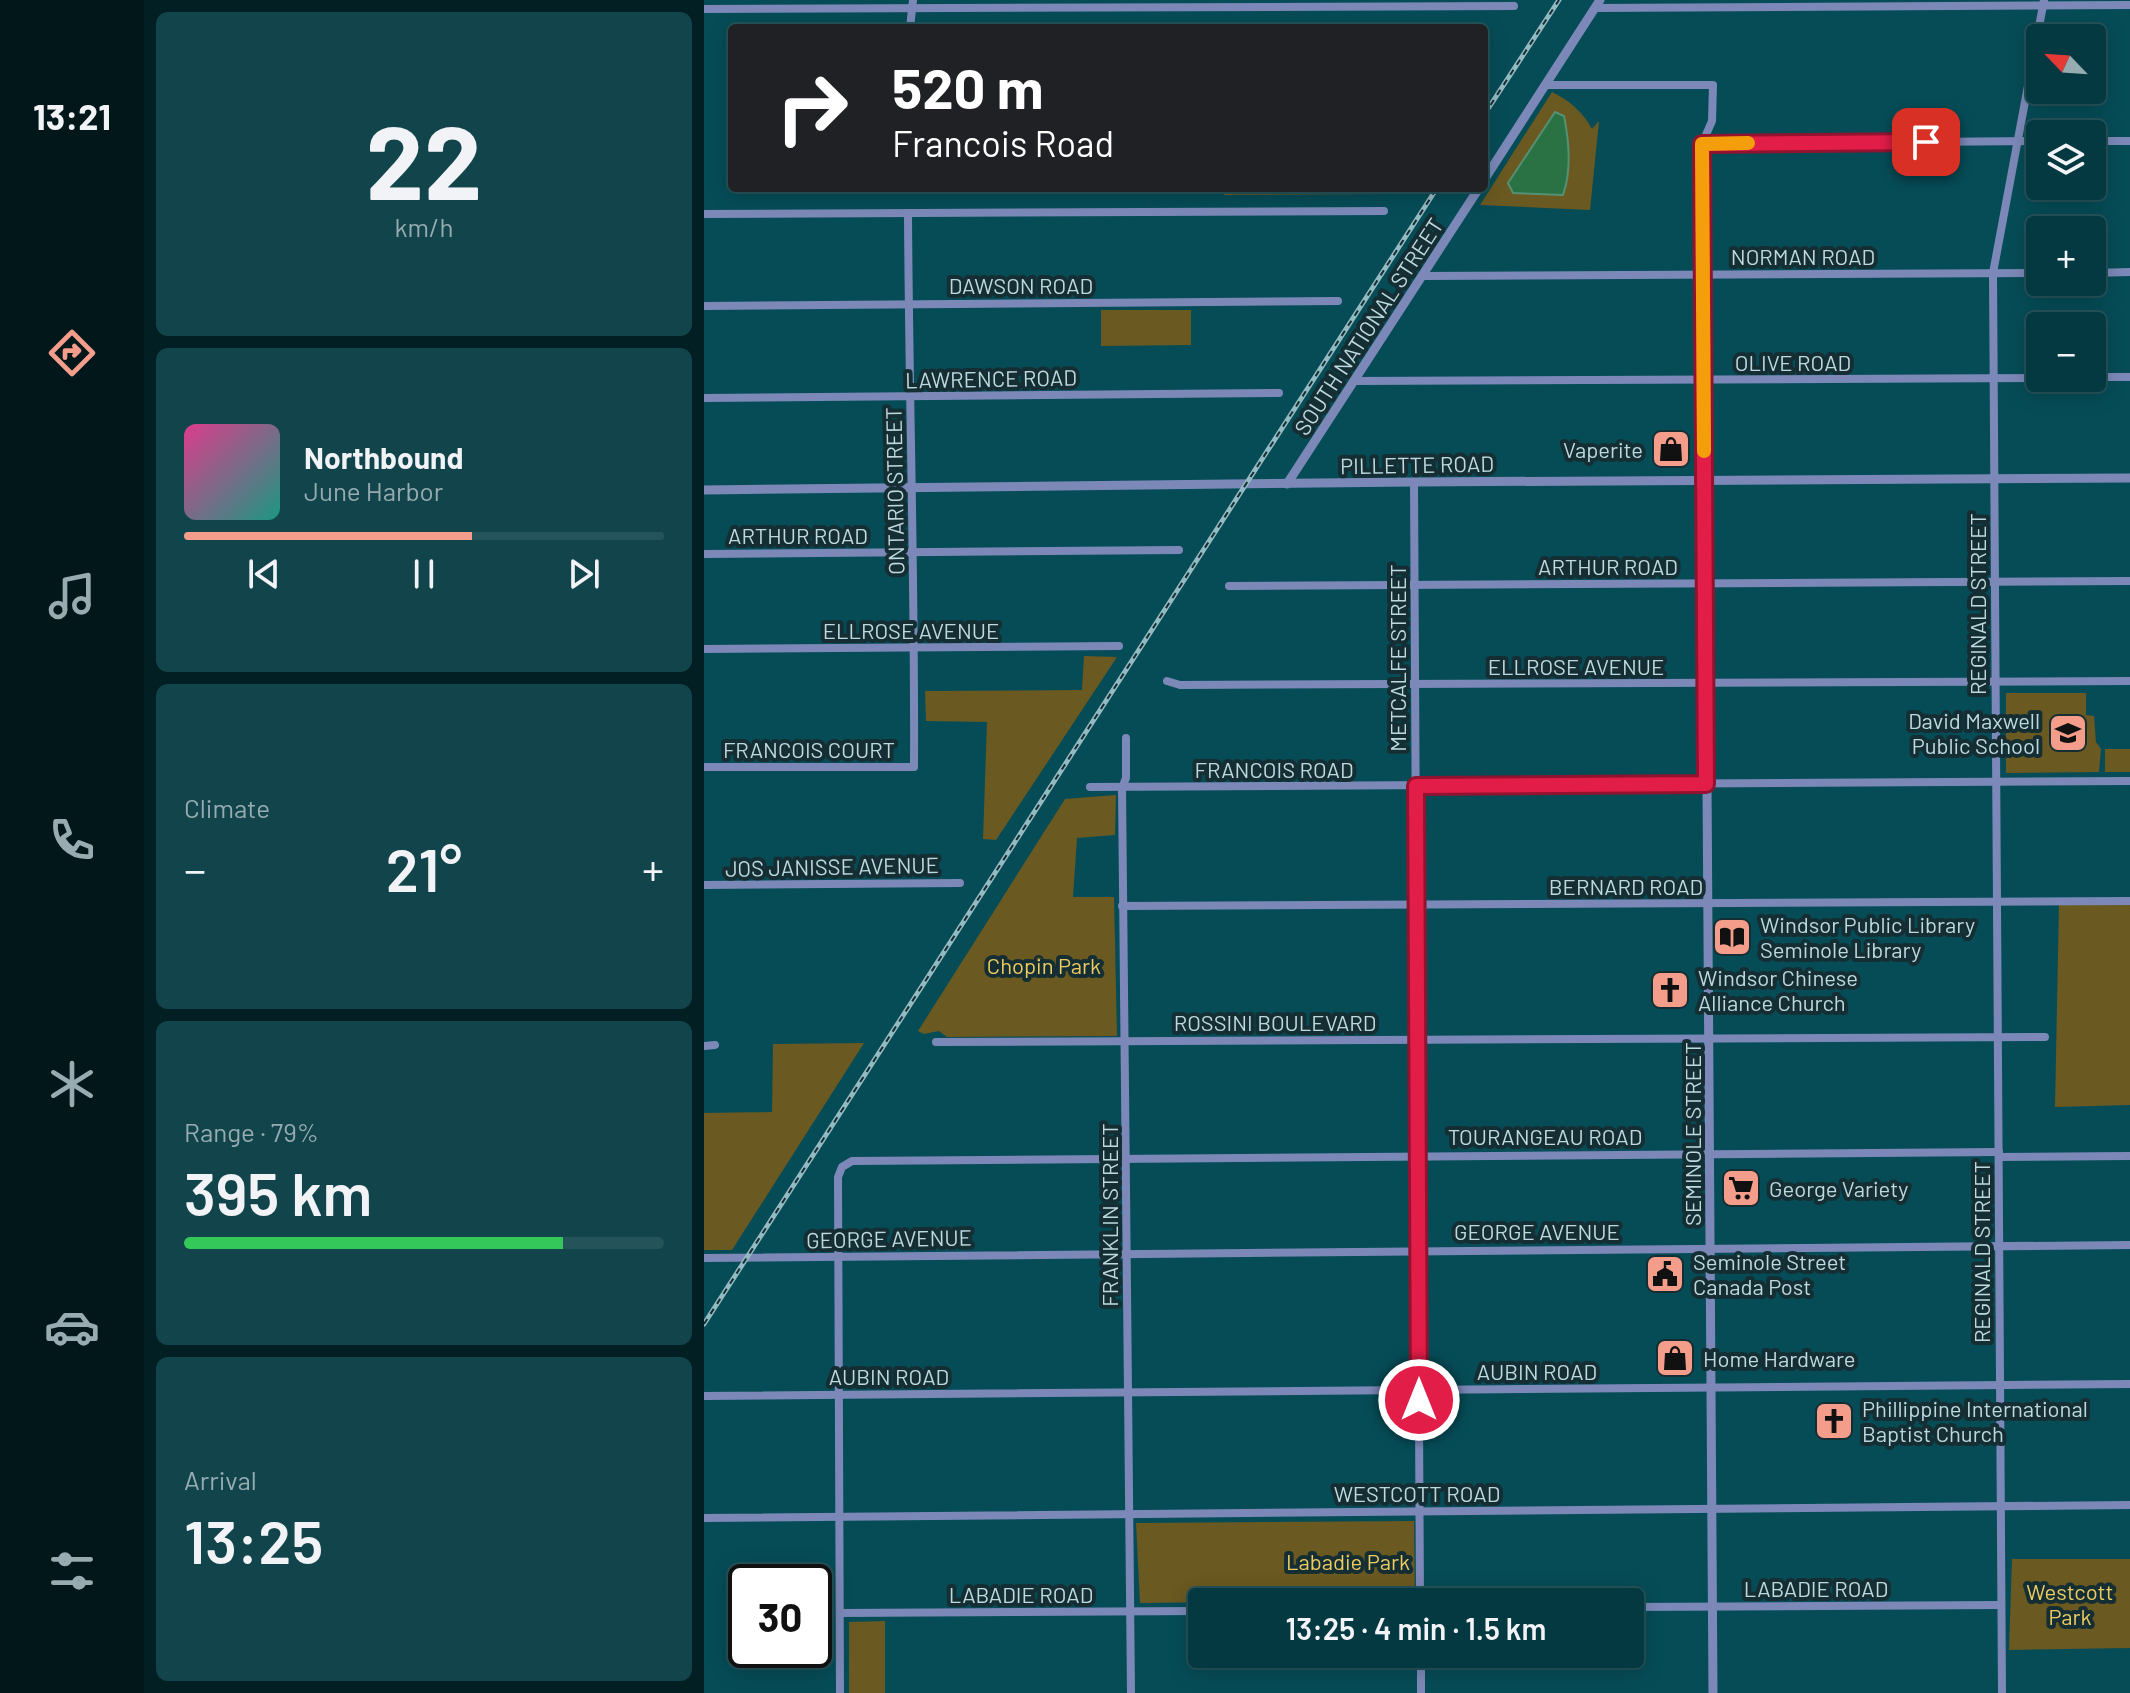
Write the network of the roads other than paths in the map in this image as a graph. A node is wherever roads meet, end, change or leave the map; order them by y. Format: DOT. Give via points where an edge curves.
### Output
graph roads {
  1 [pos="2044,3"];
  2 [pos="913,4"];
  3 [pos="1226,4"];
  4 [pos="1597,4"];
  5 [pos="2130,5"];
  6 [pos="1514,6"];
  7 [pos="704,9"];
  8 [pos="910,24"];
  9 [pos="1545,85"];
  10 [pos="2017,141"];
  11 [pos="2026,141"];
  12 [pos="2106,141"];
  13 [pos="2130,141"];
  14 [pos="1702,144"];
  15 [pos="1488,174"];
  16 [pos="1476,192"];
  17 [pos="1384,211"];
  18 [pos="908,213"];
  19 [pos="704,214"];
  20 [pos="2130,272"];
  21 [pos="1993,273"];
  22 [pos="2026,273"];
  23 [pos="2106,273"];
  24 [pos="1703,275"];
  25 [pos="1422,276"];
  26 [pos="1338,301"];
  27 [pos="909,304"];
  28 [pos="704,306"];
  29 [pos="2106,377"];
  30 [pos="2130,377"];
  31 [pos="1993,378"];
  32 [pos="2026,378"];
  33 [pos="1703,380"];
  34 [pos="1354,381"];
  35 [pos="1279,393"];
  36 [pos="909,396"];
  37 [pos="704,398"];
  38 [pos="2130,478"];
  39 [pos="1994,479"];
  40 [pos="1705,481"];
  41 [pos="1414,482"];
  42 [pos="1287,484"];
  43 [pos="913,489"];
  44 [pos="704,490"];
  45 [pos="1179,550"];
  46 [pos="914,553"];
  47 [pos="704,554"];
  48 [pos="2130,581"];
  49 [pos="1995,582"];
  50 [pos="1705,584"];
  51 [pos="1415,585"];
  52 [pos="1229,586"];
  53 [pos="1119,646"];
  54 [pos="913,648"];
  55 [pos="704,649"];
  56 [pos="1167,681"];
  57 [pos="2130,681"];
  58 [pos="1995,682"];
  59 [pos="1705,684"];
  60 [pos="1415,685"];
  61 [pos="1126,738"];
  62 [pos="704,767"];
  63 [pos="914,767"];
  64 [pos="2130,781"];
  65 [pos="1996,782"];
  66 [pos="1706,784"];
  67 [pos="1416,786"];
  68 [pos="1090,787"];
  69 [pos="1122,788"];
  70 [pos="960,883"];
  71 [pos="704,885"];
  72 [pos="2130,901"];
  73 [pos="1997,902"];
  74 [pos="1708,904"];
  75 [pos="1416,905"];
  76 [pos="1122,906"];
  77 [pos="2045,1037"];
  78 [pos="1998,1038"];
  79 [pos="1710,1039"];
  80 [pos="1417,1040"];
  81 [pos="1126,1041"];
  82 [pos="936,1042"];
  83 [pos="715,1045"];
  84 [pos="704,1046"];
  85 [pos="1710,1153"];
  86 [pos="1999,1154"];
  87 [pos="1417,1155"];
  88 [pos="2130,1156"];
  89 [pos="1126,1158"];
  90 [pos="2130,1245"];
  91 [pos="1999,1246"];
  92 [pos="1709,1249"];
  93 [pos="1418,1250"];
  94 [pos="1127,1254"];
  95 [pos="840,1257"];
  96 [pos="704,1258"];
  97 [pos="2130,1384"];
  98 [pos="2000,1385"];
  99 [pos="1710,1388"];
  100 [pos="1419,1390"];
  101 [pos="1128,1392"];
  102 [pos="840,1395"];
  103 [pos="704,1396"];
  104 [pos="2130,1505"];
  105 [pos="2001,1507"];
  106 [pos="1711,1509"];
  107 [pos="1420,1511"];
  108 [pos="1129,1514"];
  109 [pos="840,1516"];
  110 [pos="704,1518"];
  111 [pos="1420,1588"];
  112 [pos="2001,1605"];
  113 [pos="1644,1607"];
  114 [pos="1712,1607"];
  115 [pos="1130,1611"];
  116 [pos="1188,1611"];
  117 [pos="840,1613"];
  118 [pos="1421,1668"];
  119 [pos="840,1693"];
  120 [pos="1131,1693"];
  121 [pos="1421,1693"];
  122 [pos="1713,1693"];
  123 [pos="2002,1693"];
  1 -- 4 [label="street"];
  1 -- 5 [label="street"];
  1 -- 10 [label="street, REGINALD STREET"];
  2 -- 3 [label="street"];
  2 -- 7 [label="street"];
  2 -- 8 [label="street"];
  3 -- 6 [label="street"];
  4 -- 9 [label="street"];
  9 -- 14 [label="street, SEMINOLE STREET" via="1713,85 1712,121"];
  9 -- 15 [label="street"];
  10 -- 11 [label="street"];
  10 -- 14 [label="street"];
  10 -- 21 [label="street, REGINALD STREET"];
  12 -- 13 [label="street"];
  14 -- 24 [label="street, SEMINOLE STREET"];
  16 -- 25 [label="street, SOUTH NATIONAL STREET"];
  17 -- 18 [label="street"];
  18 -- 19 [label="street"];
  18 -- 27 [label="street, ONTARIO STREET"];
  20 -- 23 [label="street"];
  21 -- 22 [label="street, NORMAN ROAD"];
  21 -- 24 [label="street, NORMAN ROAD"];
  21 -- 31 [label="street, REGINALD STREET"];
  24 -- 25 [label="street, NORMAN ROAD"];
  24 -- 33 [label="street, SEMINOLE STREET"];
  25 -- 34 [label="street, SOUTH NATIONAL STREET"];
  26 -- 27 [label="street, DAWSON ROAD"];
  27 -- 28 [label="street, DAWSON ROAD"];
  27 -- 36 [label="street, ONTARIO STREET"];
  29 -- 30 [label="street"];
  31 -- 32 [label="street, OLIVE ROAD"];
  31 -- 33 [label="street, OLIVE ROAD"];
  31 -- 39 [label="street, REGINALD STREET"];
  33 -- 34 [label="street, OLIVE ROAD"];
  33 -- 40 [label="street, SEMINOLE STREET"];
  34 -- 42 [label="street, SOUTH NATIONAL STREET"];
  35 -- 36 [label="street, LAWRENCE ROAD"];
  36 -- 37 [label="street, LAWRENCE ROAD"];
  36 -- 43 [label="street, ONTARIO STREET"];
  38 -- 39 [label="street, PILLETTE ROAD"];
  39 -- 40 [label="street, PILLETTE ROAD"];
  39 -- 49 [label="street, REGINALD STREET"];
  40 -- 41 [label="street, PILLETTE ROAD"];
  40 -- 50 [label="street, SEMINOLE STREET"];
  41 -- 42 [label="street, PILLETTE ROAD"];
  41 -- 51 [label="street, METCALFE STREET"];
  42 -- 43 [label="street, PILLETTE ROAD"];
  43 -- 44 [label="street, PILLETTE ROAD"];
  43 -- 46 [label="street, ONTARIO STREET"];
  45 -- 46 [label="street, ARTHUR ROAD"];
  46 -- 47 [label="street, ARTHUR ROAD"];
  46 -- 54 [label="street, ONTARIO STREET"];
  48 -- 49 [label="street, ARTHUR ROAD"];
  49 -- 50 [label="street, ARTHUR ROAD"];
  49 -- 58 [label="street, REGINALD STREET"];
  50 -- 51 [label="street, ARTHUR ROAD"];
  50 -- 59 [label="street, SEMINOLE STREET"];
  51 -- 52 [label="street, ARTHUR ROAD"];
  51 -- 60 [label="street, METCALFE STREET"];
  53 -- 54 [label="street, ELLROSE AVENUE"];
  54 -- 55 [label="street, ELLROSE AVENUE"];
  54 -- 63 [label="street, ONTARIO STREET"];
  56 -- 60 [label="street, ELLROSE AVENUE"];
  57 -- 58 [label="street, ELLROSE AVENUE"];
  58 -- 59 [label="street, ELLROSE AVENUE"];
  58 -- 65 [label="street, REGINALD STREET"];
  59 -- 60 [label="street, ELLROSE AVENUE"];
  59 -- 66 [label="street, SEMINOLE STREET"];
  60 -- 67 [label="street, METCALFE STREET"];
  61 -- 69 [label="street, FRANKLIN STREET"];
  62 -- 63 [label="street, FRANCOIS COURT"];
  64 -- 65 [label="street, FRANCOIS ROAD"];
  65 -- 66 [label="street, FRANCOIS ROAD"];
  65 -- 73 [label="street, REGINALD STREET"];
  66 -- 67 [label="street, FRANCOIS ROAD"];
  66 -- 74 [label="street, SEMINOLE STREET"];
  67 -- 69 [label="street, FRANCOIS ROAD"];
  67 -- 75 [label="street, METCALFE STREET"];
  68 -- 69 [label="street, FRANCOIS ROAD"];
  69 -- 76 [label="street, FRANKLIN STREET"];
  70 -- 71 [label="street, JOS JANISSE AVENUE"];
  72 -- 73 [label="street, BERNARD ROAD"];
  73 -- 74 [label="street, BERNARD ROAD"];
  73 -- 78 [label="street, REGINALD STREET"];
  74 -- 75 [label="street, BERNARD ROAD"];
  74 -- 79 [label="street, SEMINOLE STREET"];
  75 -- 76 [label="street, BERNARD ROAD"];
  75 -- 80 [label="street, METCALFE STREET"];
  76 -- 81 [label="street, FRANKLIN STREET"];
  77 -- 78 [label="street, ROSSINI BOULEVARD"];
  78 -- 79 [label="street, ROSSINI BOULEVARD"];
  78 -- 86 [label="street, REGINALD STREET"];
  79 -- 80 [label="street, ROSSINI BOULEVARD"];
  79 -- 85 [label="street, SEMINOLE STREET"];
  80 -- 81 [label="street, ROSSINI BOULEVARD"];
  80 -- 87 [label="street, METCALFE STREET"];
  81 -- 82 [label="street, ROSSINI BOULEVARD"];
  81 -- 89 [label="street, FRANKLIN STREET"];
  83 -- 84 [label="street"];
  85 -- 86 [label="street, TOURANGEAU ROAD"];
  85 -- 87 [label="street, TOURANGEAU ROAD"];
  85 -- 92 [label="street, SEMINOLE STREET"];
  86 -- 88 [label="street, TOURANGEAU ROAD"];
  86 -- 91 [label="street, REGINALD STREET"];
  87 -- 89 [label="street, TOURANGEAU ROAD"];
  87 -- 93 [label="street, METCALFE STREET"];
  89 -- 94 [label="street, FRANKLIN STREET"];
  89 -- 95 [label="street, TOURANGEAU ROAD" via="852,1161 838,1177"];
  90 -- 91 [label="street, GEORGE AVENUE"];
  91 -- 92 [label="street, GEORGE AVENUE"];
  91 -- 98 [label="street, REGINALD STREET"];
  92 -- 93 [label="street, GEORGE AVENUE"];
  92 -- 99 [label="street, SEMINOLE STREET"];
  93 -- 94 [label="street, GEORGE AVENUE"];
  93 -- 100 [label="street, METCALFE STREET"];
  94 -- 95 [label="street, GEORGE AVENUE"];
  94 -- 101 [label="street, FRANKLIN STREET"];
  95 -- 96 [label="street, GEORGE AVENUE"];
  95 -- 102 [label="street"];
  97 -- 98 [label="street, AUBIN ROAD"];
  98 -- 99 [label="street, AUBIN ROAD"];
  98 -- 105 [label="street, REGINALD STREET"];
  99 -- 100 [label="street, AUBIN ROAD"];
  99 -- 106 [label="street, SEMINOLE STREET"];
  100 -- 101 [label="street, AUBIN ROAD"];
  100 -- 107 [label="street, METCALFE STREET"];
  101 -- 102 [label="street, AUBIN ROAD"];
  101 -- 108 [label="street, FRANKLIN STREET"];
  102 -- 103 [label="street, AUBIN ROAD"];
  102 -- 109 [label="street"];
  104 -- 105 [label="street, WESTCOTT ROAD"];
  105 -- 106 [label="street, WESTCOTT ROAD"];
  105 -- 112 [label="street, REGINALD STREET"];
  106 -- 107 [label="street, WESTCOTT ROAD"];
  106 -- 114 [label="street, SEMINOLE STREET"];
  107 -- 108 [label="street, WESTCOTT ROAD"];
  107 -- 111 [label="street, METCALFE STREET"];
  108 -- 109 [label="street, WESTCOTT ROAD"];
  108 -- 115 [label="street, FRANKLIN STREET"];
  109 -- 110 [label="street, WESTCOTT ROAD"];
  109 -- 117 [label="street"];
  112 -- 114 [label="street, LABADIE ROAD"];
  112 -- 123 [label="street, REGINALD STREET"];
  113 -- 114 [label="street, LABADIE ROAD"];
  114 -- 122 [label="street, SEMINOLE STREET"];
  115 -- 116 [label="street, LABADIE ROAD"];
  115 -- 117 [label="street, LABADIE ROAD"];
  115 -- 120 [label="street, FRANKLIN STREET"];
  117 -- 119 [label="street"];
  118 -- 121 [label="street"];
}
